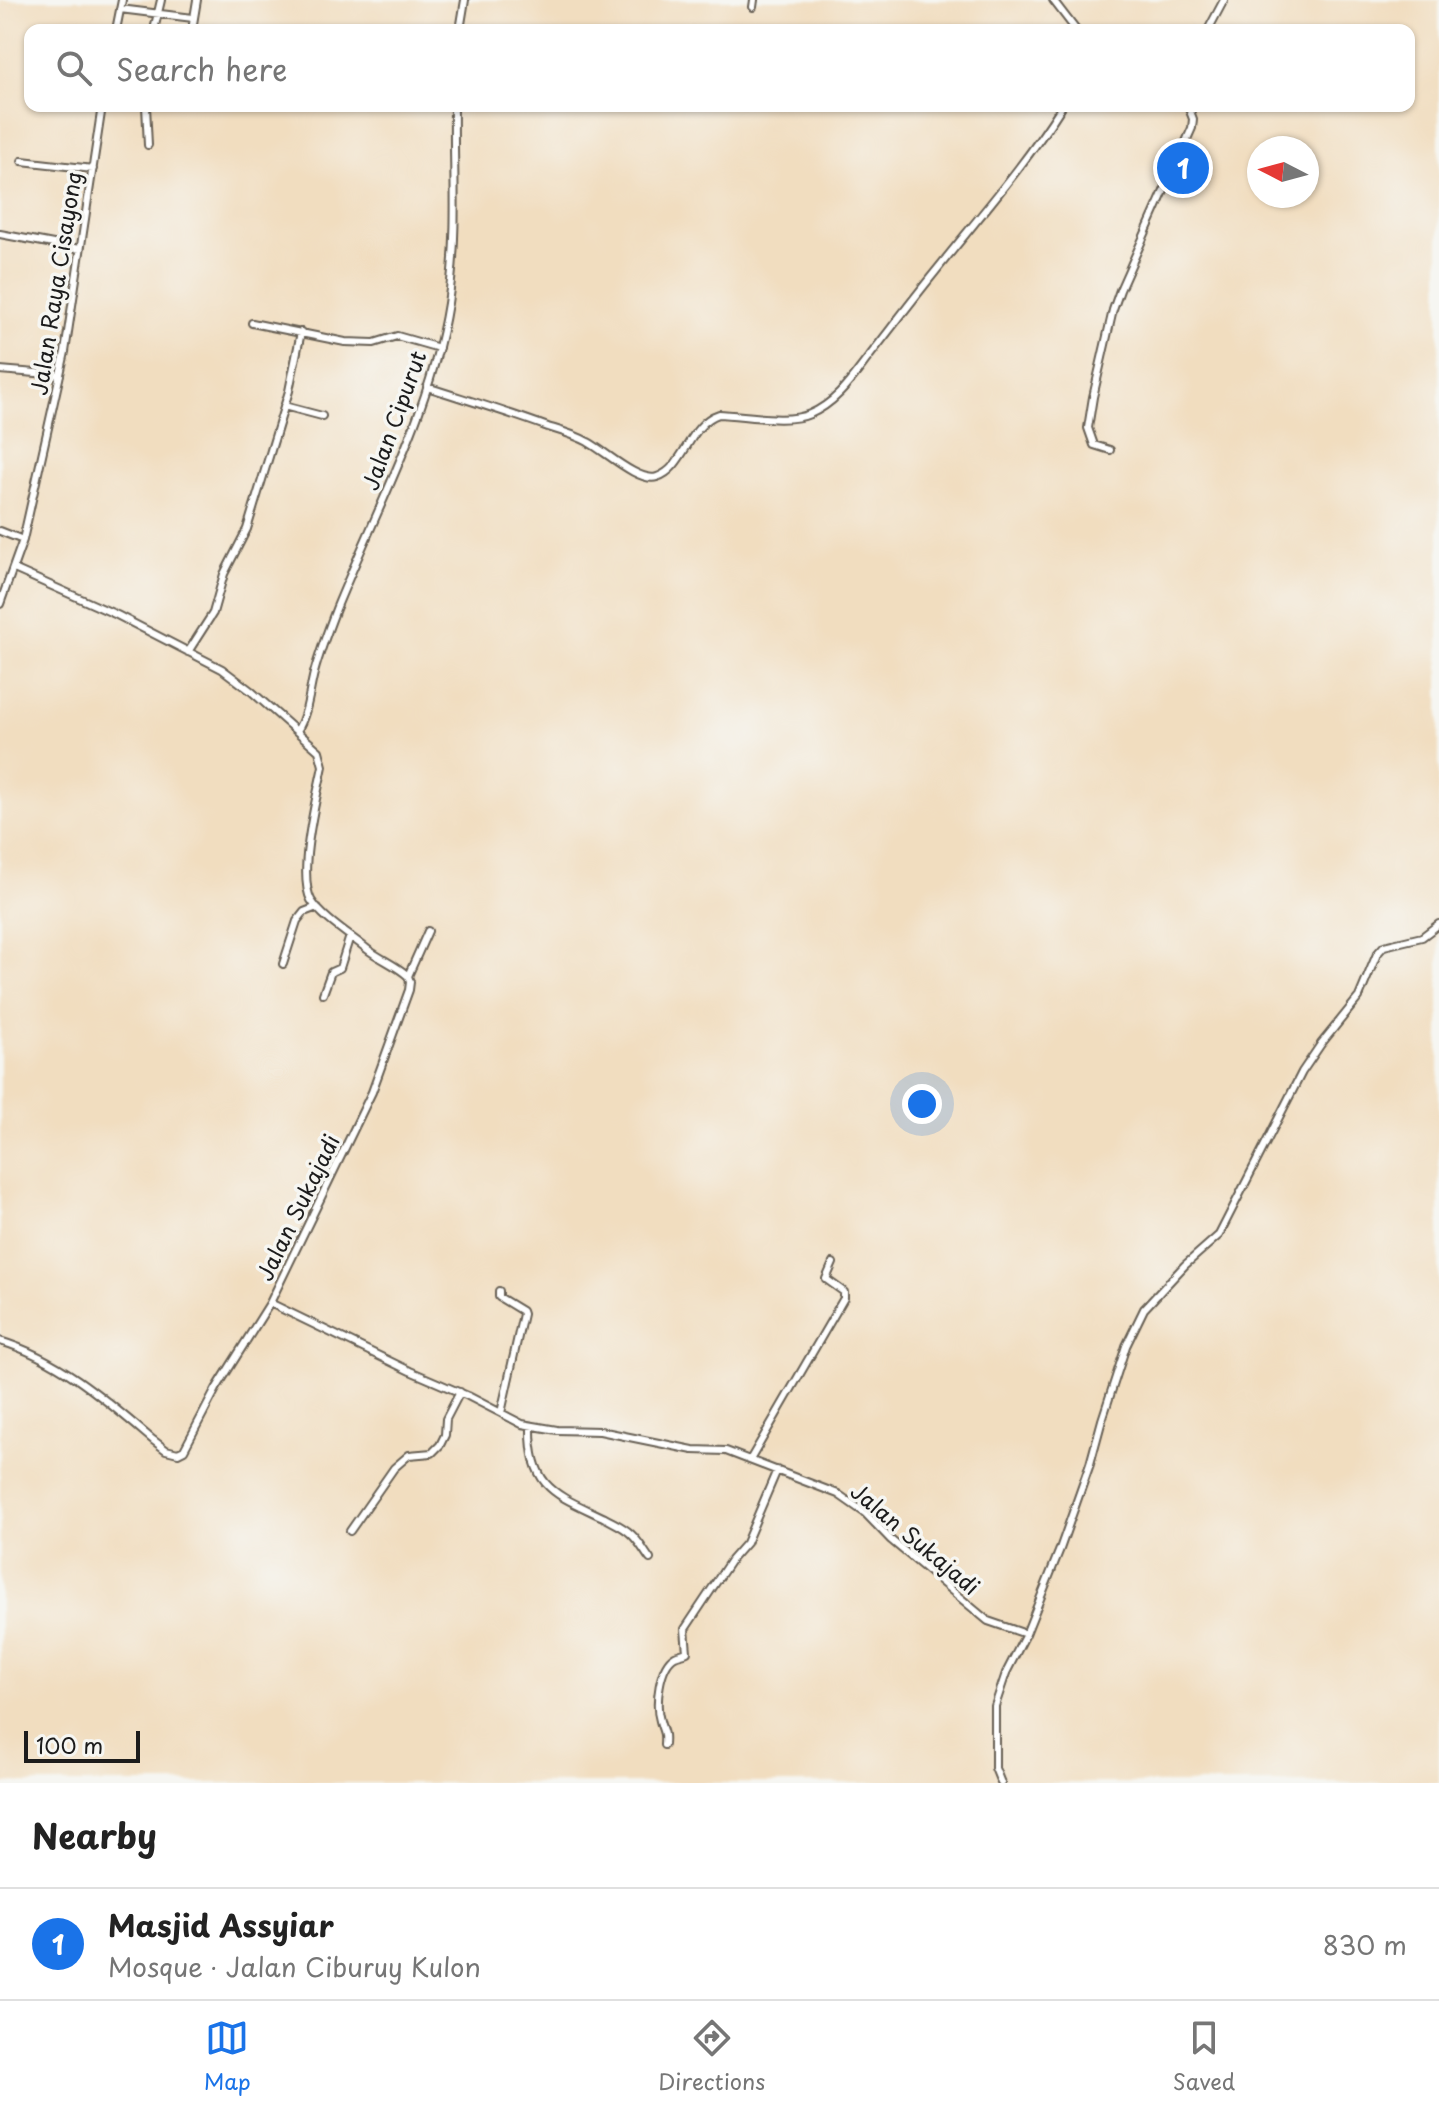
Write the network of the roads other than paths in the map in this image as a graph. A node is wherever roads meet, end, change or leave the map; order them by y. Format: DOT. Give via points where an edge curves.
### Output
graph roads {
  1 [pos="122,0"];
  2 [pos="161,0"];
  3 [pos="197,0"];
  4 [pos="465,0"];
  5 [pos="1053,0"];
  6 [pos="1224,0"];
  7 [pos="120,9"];
  8 [pos="157,13"];
  9 [pos="193,18"];
  10 [pos="117,24"];
  11 [pos="155,24"];
  12 [pos="192,24"];
  13 [pos="461,24"];
  14 [pos="1071,24"];
  15 [pos="1211,24"];
  16 [pos="101,112"];
  17 [pos="146,112"];
  18 [pos="454,112"];
  19 [pos="1058,112"];
  20 [pos="1190,112"];
  21 [pos="148,145"];
  22 [pos="22,161"];
  23 [pos="93,169"];
  24 [pos="0,234"];
  25 [pos="80,249"];
  26 [pos="252,323"];
  27 [pos="301,332"];
  28 [pos="439,348"];
  29 [pos="0,370"];
  30 [pos="60,375"];
  31 [pos="427,387"];
  32 [pos="284,406"];
  33 [pos="322,416"];
  34 [pos="1110,450"];
  35 [pos="0,531"];
  36 [pos="23,540"];
  37 [pos="14,569"];
  38 [pos="0,604"];
  39 [pos="188,652"];
  40 [pos="297,731"];
  41 [pos="317,907"];
  42 [pos="1439,924"];
  43 [pos="428,931"];
  44 [pos="350,936"];
  45 [pos="283,964"];
  46 [pos="408,976"];
  47 [pos="323,994"];
  48 [pos="833,1263"];
  49 [pos="499,1291"];
  50 [pos="270,1303"];
  51 [pos="0,1341"];
  52 [pos="460,1392"];
  53 [pos="501,1413"];
  54 [pos="531,1426"];
  55 [pos="750,1460"];
  56 [pos="777,1470"];
  57 [pos="350,1531"];
  58 [pos="650,1559"];
  59 [pos="1026,1634"];
  60 [pos="664,1745"];
  61 [pos="1001,1783"];
  1 -- 7 [label="street"];
  2 -- 8 [label="street"];
  3 -- 9 [label="street"];
  4 -- 13 [label="street"];
  5 -- 14 [label="street"];
  6 -- 15 [label="street"];
  7 -- 8 [label="street"];
  7 -- 10 [label="street"];
  8 -- 9 [label="street"];
  8 -- 11 [label="street"];
  9 -- 12 [label="street"];
  16 -- 23 [label="street, Jalan Raya Cisayong"];
  17 -- 21 [label="street"];
  18 -- 28 [label="street, Jalan Cipurut" via="453,247"];
  19 -- 31 [label="street" via="849,384 810,414 794,419 709,417 664,474 653,479 641,477 588,441"];
  20 -- 34 [label="street" via="1192,128 1113,310 1088,428 1094,445"];
  22 -- 23 [label="street"];
  23 -- 25 [label="street, Jalan Raya Cisayong"];
  24 -- 25 [label="street"];
  25 -- 30 [label="street, Jalan Raya Cisayong"];
  26 -- 27 [label="street"];
  27 -- 28 [label="street" via="345,342 374,343 397,336"];
  27 -- 32 [label="street"];
  28 -- 31 [label="street, Jalan Cipurut"];
  29 -- 30 [label="street"];
  30 -- 36 [label="street, Jalan Raya Cisayong"];
  31 -- 40 [label="street, Jalan Cipurut" via="328,630"];
  32 -- 33 [label="street"];
  32 -- 39 [label="street" via="247,529 224,574 213,613"];
  35 -- 36 [label="street"];
  36 -- 37 [label="street, Jalan Raya Cisayong"];
  37 -- 38 [label="street, Jalan Raya Cisayong"];
  37 -- 39 [label="street"];
  39 -- 40 [label="street" via="242,683"];
  40 -- 41 [label="street" via="319,751 323,766 305,876"];
  41 -- 44 [label="street"];
  41 -- 45 [label="street" via="300,915"];
  42 -- 59 [label="street" via="1422,937 1384,946 1377,954 1359,997 1302,1072 1219,1235 1144,1309 1126,1346 1090,1464"];
  43 -- 46 [label="street, Jalan Sukajadi"];
  44 -- 46 [label="street"];
  44 -- 47 [label="street" via="340,968 331,972"];
  46 -- 50 [label="street, Jalan Sukajadi" via="409,990 372,1092"];
  48 -- 55 [label="street" via="826,1279 844,1292 844,1298"];
  49 -- 53 [label="street" via="499,1297 523,1314"];
  50 -- 51 [label="street" via="178,1453 159,1445 78,1378 27,1349"];
  50 -- 52 [label="street, Jalan Sukajadi"];
  52 -- 53 [label="street, Jalan Sukajadi"];
  52 -- 57 [label="street" via="440,1445 432,1453 409,1455 394,1468"];
  53 -- 54 [label="street, Jalan Sukajadi"];
  54 -- 55 [label="street, Jalan Sukajadi" via="600,1431 693,1450 726,1451"];
  54 -- 58 [label="street" via="535,1464 556,1495 620,1526"];
  55 -- 56 [label="street, Jalan Sukajadi"];
  56 -- 59 [label="street, Jalan Sukajadi" via="838,1494 988,1621"];
  56 -- 60 [label="street" via="746,1543 685,1629 687,1652 672,1658 663,1672 658,1696"];
  59 -- 61 [label="street" via="995,1706 995,1768"];
}
